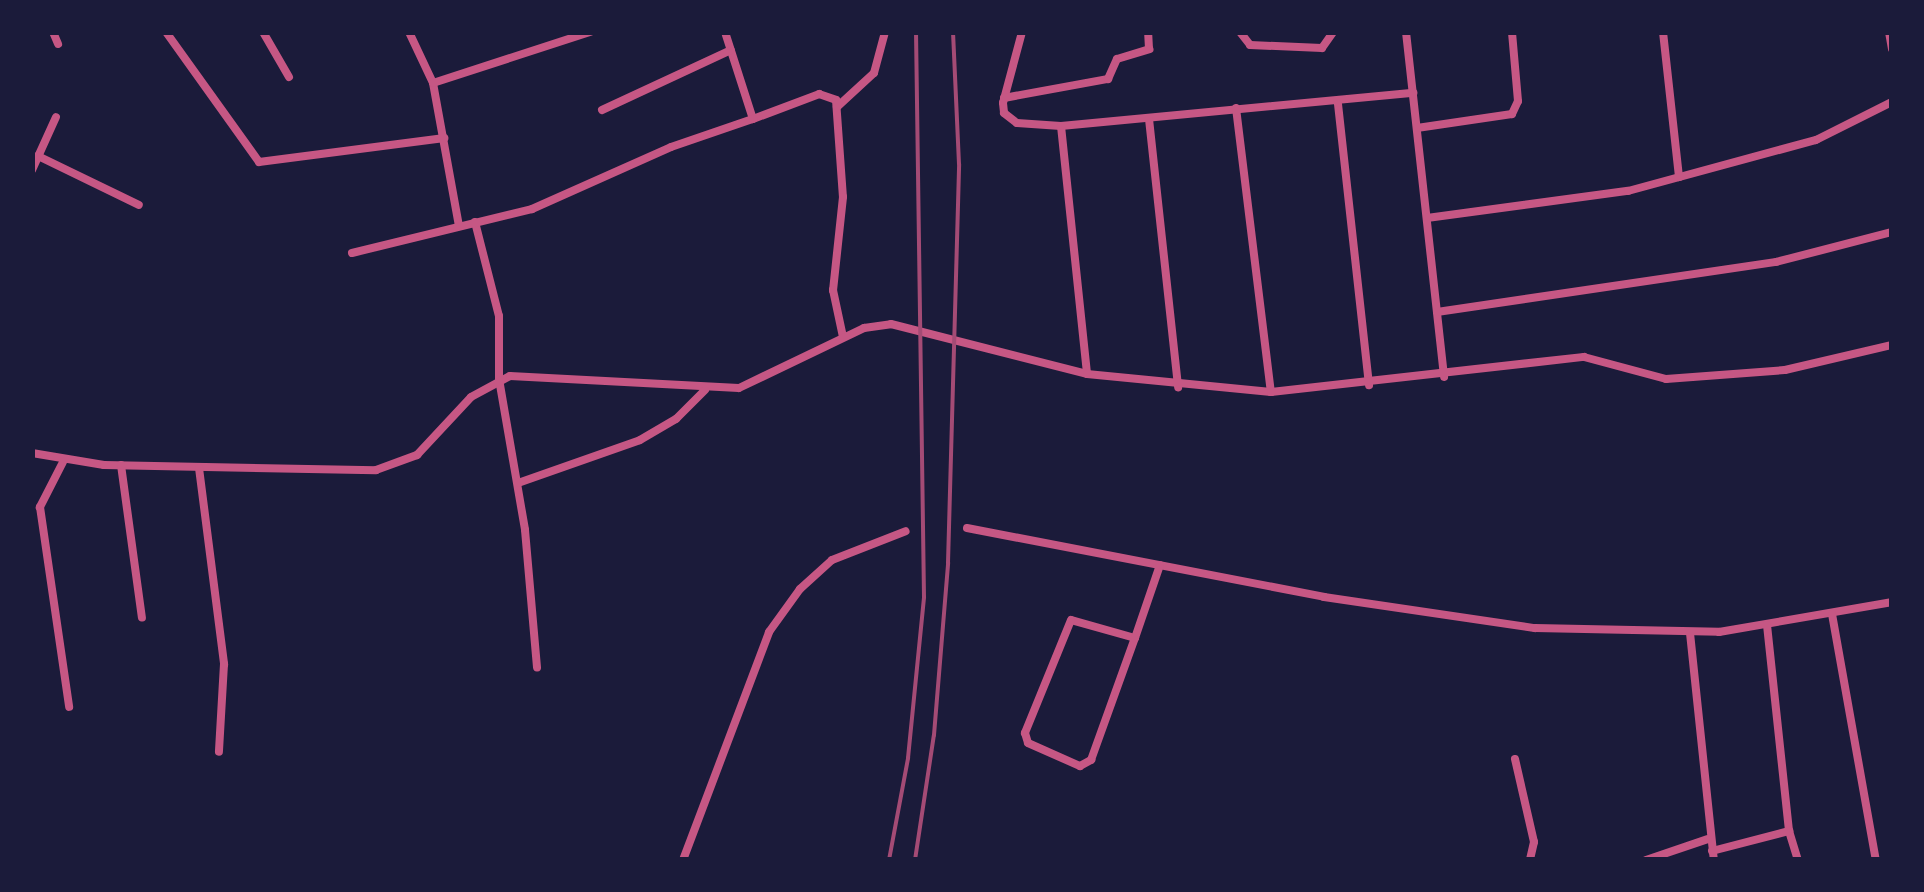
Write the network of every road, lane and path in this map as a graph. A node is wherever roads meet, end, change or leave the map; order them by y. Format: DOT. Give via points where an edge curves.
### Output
graph roads {
  1 [pos="53,32"];
  2 [pos="166,32"];
  3 [pos="262,32"];
  4 [pos="409,32"];
  5 [pos="590,32"];
  6 [pos="725,32"];
  7 [pos="885,32"];
  8 [pos="1022,32"];
  9 [pos="1148,32"];
  10 [pos="1240,32"];
  11 [pos="1333,32"];
  12 [pos="1406,32"];
  13 [pos="1512,32"];
  14 [pos="1663,32"];
  15 [pos="1889,32"];
  16 [pos="58,44"];
  17 [pos="731,50"];
  18 [pos="1892,50"];
  19 [pos="290,77"];
  20 [pos="433,83"];
  21 [pos="1414,92"];
  22 [pos="1004,98"];
  23 [pos="1892,102"];
  24 [pos="1338,104"];
  25 [pos="836,107"];
  26 [pos="1236,108"];
  27 [pos="602,110"];
  28 [pos="56,117"];
  29 [pos="753,119"];
  30 [pos="1150,119"];
  31 [pos="1060,126"];
  32 [pos="1417,128"];
  33 [pos="444,138"];
  34 [pos="38,156"];
  35 [pos="32,170"];
  36 [pos="1679,177"];
  37 [pos="139,206"];
  38 [pos="1426,218"];
  39 [pos="474,222"];
  40 [pos="459,226"];
  41 [pos="1892,232"];
  42 [pos="352,253"];
  43 [pos="1436,312"];
  44 [pos="843,336"];
  45 [pos="1892,345"];
  46 [pos="1088,374"];
  47 [pos="1444,377"];
  48 [pos="499,379"];
  49 [pos="1369,385"];
  50 [pos="1178,387"];
  51 [pos="704,390"];
  52 [pos="1271,392"];
  53 [pos="32,453"];
  54 [pos="63,462"];
  55 [pos="121,465"];
  56 [pos="199,468"];
  57 [pos="518,483"];
  58 [pos="967,528"];
  59 [pos="906,531"];
  60 [pos="1160,565"];
  61 [pos="1892,602"];
  62 [pos="1832,614"];
  63 [pos="142,618"];
  64 [pos="1768,626"];
  65 [pos="1690,634"];
  66 [pos="1136,638"];
  67 [pos="537,668"];
  68 [pos="69,707"];
  69 [pos="219,752"];
  70 [pos="1515,758"];
  71 [pos="1788,831"];
  72 [pos="1708,839"];
  73 [pos="1713,855"];
  74 [pos="683,860"];
  75 [pos="1530,860"];
  76 [pos="1646,860"];
  77 [pos="1798,860"];
  78 [pos="1876,860"];
  1 -- 16 [label="street"];
  2 -- 33 [label="street" via="259,162 279,165"];
  3 -- 19 [label="street"];
  4 -- 20 [label="street"];
  5 -- 20 [label="street"];
  6 -- 17 [label="street"];
  7 -- 25 [label="street" via="874,73"];
  8 -- 22 [label="street"];
  9 -- 22 [label="street" via="1148,49 1117,59 1108,79"];
  10 -- 11 [label="street" via="1250,46 1322,48"];
  12 -- 21 [label="street"];
  13 -- 32 [label="street" via="1518,101 1512,114"];
  14 -- 36 [label="street"];
  15 -- 18 [label="street"];
  17 -- 27 [label="street"];
  17 -- 29 [label="street"];
  20 -- 33 [label="street"];
  21 -- 24 [label="street"];
  21 -- 32 [label="street"];
  22 -- 31 [label="street" via="1008,119"];
  23 -- 36 [label="street" via="1816,140"];
  24 -- 26 [label="street"];
  24 -- 49 [label="street"];
  25 -- 29 [label="street" via="826,93"];
  25 -- 44 [label="street" via="844,198 833,290"];
  26 -- 30 [label="street"];
  26 -- 52 [label="street"];
  28 -- 34 [label="street"];
  29 -- 39 [label="street" via="670,147 571,195"];
  30 -- 31 [label="street"];
  30 -- 50 [label="street"];
  31 -- 46 [label="street"];
  32 -- 38 [label="street"];
  33 -- 40 [label="street"];
  34 -- 35 [label="street"];
  34 -- 37 [label="street"];
  36 -- 38 [label="street" via="1572,200"];
  38 -- 43 [label="street"];
  39 -- 40 [label="street"];
  39 -- 48 [label="street" via="499,316"];
  40 -- 42 [label="street"];
  41 -- 43 [label="street" via="1776,262"];
  43 -- 47 [label="street"];
  44 -- 46 [label="street" via="891,324 924,329"];
  44 -- 51 [label="street" via="763,380"];
  45 -- 47 [label="street" via="1784,370 1666,379 1584,356"];
  46 -- 50 [label="street"];
  47 -- 49 [label="street"];
  48 -- 51 [label="street" via="524,374"];
  48 -- 56 [label="street" via="399,463 344,472"];
  48 -- 57 [label="street"];
  49 -- 52 [label="street"];
  50 -- 52 [label="street"];
  51 -- 57 [label="street" via="650,434"];
  53 -- 54 [label="street"];
  54 -- 55 [label="street"];
  54 -- 68 [label="street" via="43,494 40,520"];
  55 -- 56 [label="street"];
  55 -- 63 [label="street"];
  56 -- 69 [label="street" via="224,664"];
  57 -- 67 [label="street"];
  58 -- 60 [label="street"];
  59 -- 74 [label="street" via="858,546 822,568 769,632"];
  60 -- 65 [label="street" via="1535,628"];
  60 -- 66 [label="street"];
  61 -- 62 [label="street"];
  62 -- 64 [label="street"];
  62 -- 78 [label="street"];
  64 -- 65 [label="street"];
  64 -- 71 [label="street"];
  65 -- 72 [label="street"];
  66 -- 66 [label="street" via="1070,620 1025,733 1028,743 1080,766 1091,760"];
  70 -- 75 [label="street" via="1534,842"];
  71 -- 73 [label="street"];
  71 -- 77 [label="street"];
  72 -- 73 [label="street"];
  72 -- 76 [label="street"];
}
